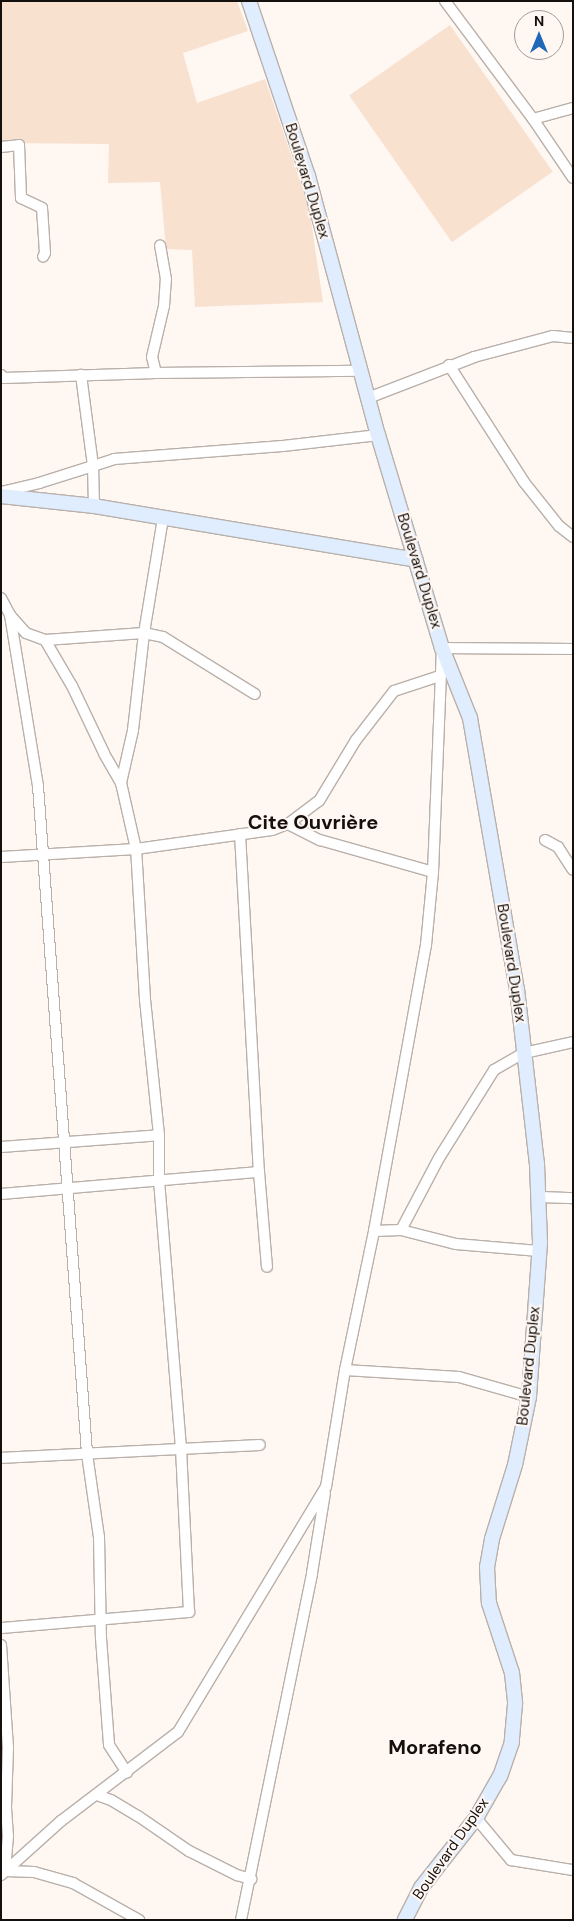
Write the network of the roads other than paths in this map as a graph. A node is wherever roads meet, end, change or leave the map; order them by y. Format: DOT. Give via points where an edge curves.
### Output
graph roads {
  1 [pos="249,1"];
  2 [pos="445,1"];
  3 [pos="573,108"];
  4 [pos="533,119"];
  5 [pos="1,148"];
  6 [pos="573,178"];
  7 [pos="160,246"];
  8 [pos="42,257"];
  9 [pos="573,338"];
  10 [pos="448,365"];
  11 [pos="360,372"];
  12 [pos="156,373"];
  13 [pos="1,374"];
  14 [pos="81,375"];
  15 [pos="368,398"];
  16 [pos="378,435"];
  17 [pos="93,466"];
  18 [pos="1,492"];
  19 [pos="1,496"];
  20 [pos="94,506"];
  21 [pos="163,518"];
  22 [pos="573,537"];
  23 [pos="416,560"];
  24 [pos="1,598"];
  25 [pos="10,615"];
  26 [pos="144,633"];
  27 [pos="45,640"];
  28 [pos="442,648"];
  29 [pos="573,649"];
  30 [pos="440,676"];
  31 [pos="255,694"];
  32 [pos="121,782"];
  33 [pos="288,824"];
  34 [pos="240,834"];
  35 [pos="545,840"];
  36 [pos="136,849"];
  37 [pos="44,854"];
  38 [pos="1,857"];
  39 [pos="573,870"];
  40 [pos="433,872"];
  41 [pos="573,1042"];
  42 [pos="524,1053"];
  43 [pos="159,1135"];
  44 [pos="64,1142"];
  45 [pos="1,1147"];
  46 [pos="259,1172"];
  47 [pos="159,1180"];
  48 [pos="69,1189"];
  49 [pos="1,1194"];
  50 [pos="538,1197"];
  51 [pos="573,1198"];
  52 [pos="401,1230"];
  53 [pos="374,1231"];
  54 [pos="539,1251"];
  55 [pos="267,1267"];
  56 [pos="345,1370"];
  57 [pos="528,1397"];
  58 [pos="260,1445"];
  59 [pos="180,1448"];
  60 [pos="88,1454"];
  61 [pos="1,1458"];
  62 [pos="326,1487"];
  63 [pos="101,1621"];
  64 [pos="1,1628"];
  65 [pos="1,1645"];
  66 [pos="127,1772"];
  67 [pos="97,1794"];
  68 [pos="476,1818"];
  69 [pos="573,1870"];
  70 [pos="3,1873"];
  71 [pos="251,1879"];
  72 [pos="139,1920"];
  73 [pos="241,1920"];
  74 [pos="405,1920"];
  1 -- 11 [label="street, Boulevard Duplex" via="308,176"];
  2 -- 4 [label="street"];
  3 -- 4 [label="street"];
  4 -- 6 [label="street"];
  5 -- 8 [label="street" via="19,145 21,198 42,208 45,253"];
  7 -- 12 [label="street" via="166,279 164,306 152,357"];
  9 -- 10 [label="street" via="553,336"];
  10 -- 15 [label="street"];
  10 -- 22 [label="street" via="524,482 559,526"];
  11 -- 12 [label="street"];
  11 -- 15 [label="street, Boulevard Duplex"];
  12 -- 14 [label="street"];
  13 -- 14 [label="street" via="4,378"];
  14 -- 17 [label="street"];
  15 -- 16 [label="street, Boulevard Duplex"];
  16 -- 17 [label="street" via="114,459"];
  16 -- 23 [label="street, Boulevard Duplex"];
  17 -- 18 [label="street"];
  17 -- 20 [label="street"];
  19 -- 20 [label="street"];
  20 -- 21 [label="street"];
  21 -- 23 [label="street"];
  21 -- 26 [label="street"];
  23 -- 28 [label="street, Boulevard Duplex"];
  24 -- 25 [label="street"];
  25 -- 27 [label="street" via="26,633"];
  25 -- 37 [label="street" via="38,786"];
  26 -- 27 [label="street"];
  26 -- 31 [label="street" via="179,646"];
  26 -- 32 [label="street" via="133,730"];
  27 -- 32 [label="street"];
  28 -- 29 [label="street"];
  28 -- 30 [label="street"];
  28 -- 42 [label="street, Boulevard Duplex" via="470,718 517,989"];
  30 -- 33 [label="street" via="394,691 356,740 319,801"];
  30 -- 40 [label="street"];
  32 -- 36 [label="street"];
  33 -- 34 [label="street" via="272,830"];
  33 -- 40 [label="street" via="320,840"];
  34 -- 36 [label="street"];
  34 -- 46 [label="street"];
  35 -- 39 [label="street" via="558,847"];
  36 -- 37 [label="street"];
  36 -- 43 [label="street" via="145,999"];
  37 -- 38 [label="street"];
  37 -- 44 [label="street"];
  40 -- 53 [label="street" via="426,945"];
  41 -- 42 [label="street"];
  42 -- 50 [label="street, Boulevard Duplex"];
  42 -- 52 [label="street" via="494,1070 482,1087"];
  43 -- 44 [label="street"];
  43 -- 47 [label="street"];
  44 -- 45 [label="street"];
  44 -- 48 [label="street"];
  46 -- 47 [label="street"];
  46 -- 55 [label="street"];
  47 -- 48 [label="street"];
  47 -- 59 [label="street"];
  48 -- 49 [label="street"];
  48 -- 60 [label="street"];
  50 -- 51 [label="street"];
  50 -- 54 [label="street, Boulevard Duplex"];
  52 -- 53 [label="street"];
  52 -- 54 [label="street" via="456,1244"];
  53 -- 56 [label="street"];
  54 -- 57 [label="street, Boulevard Duplex"];
  56 -- 57 [label="street" via="459,1377"];
  56 -- 62 [label="street"];
  57 -- 68 [label="street, Boulevard Duplex" via="515,1465 492,1539 487,1567 489,1603 512,1673 516,1704 512,1742 500,1776"];
  58 -- 59 [label="street"];
  59 -- 60 [label="street"];
  59 -- 63 [label="street" via="189,1612"];
  60 -- 61 [label="street"];
  60 -- 63 [label="street" via="98,1537"];
  62 -- 66 [label="street" via="178,1732"];
  62 -- 71 [label="street"];
  63 -- 64 [label="street"];
  63 -- 66 [label="street" via="109,1745"];
  65 -- 70 [label="street" via="8,1747 8,1836"];
  66 -- 67 [label="street"];
  67 -- 70 [label="street"];
  67 -- 71 [label="street" via="138,1816 189,1851"];
  68 -- 69 [label="street" via="511,1860"];
  68 -- 74 [label="street, Boulevard Duplex" via="421,1888"];
  70 -- 72 [label="street" via="34,1872 73,1883"];
  71 -- 73 [label="street"];
}
